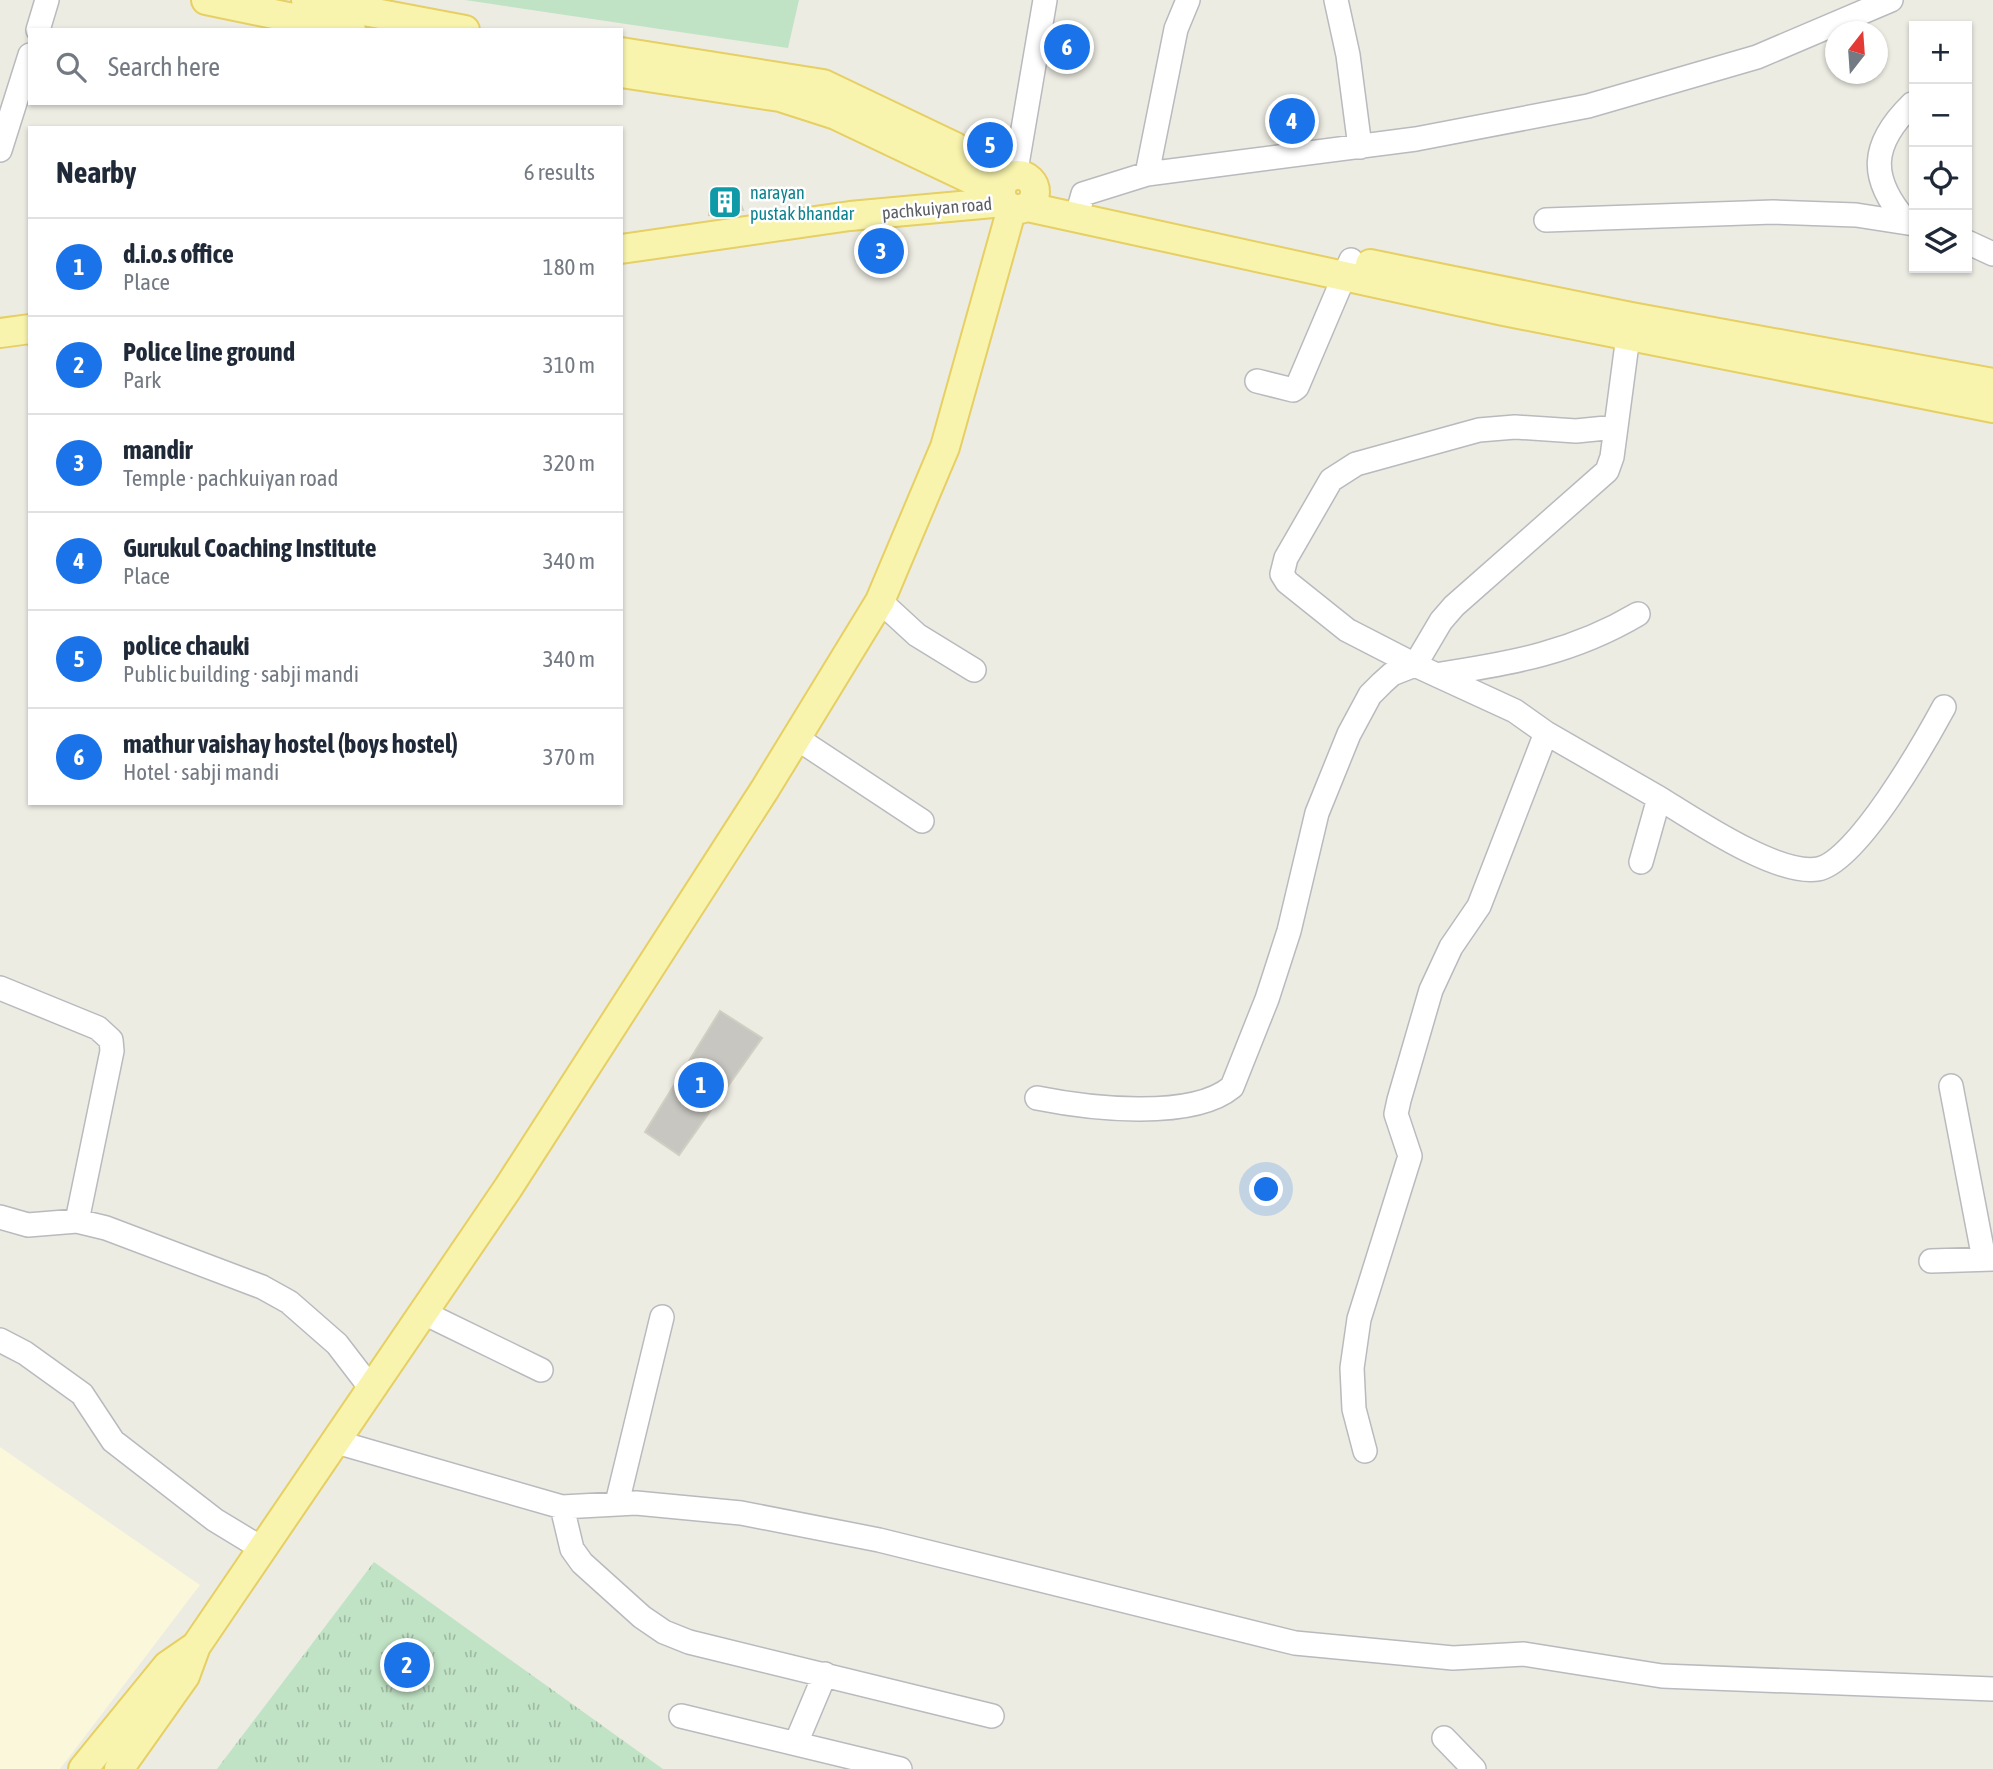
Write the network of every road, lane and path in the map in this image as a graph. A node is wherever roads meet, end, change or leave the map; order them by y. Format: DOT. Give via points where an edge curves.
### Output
graph roads {
  1 [pos="47,0"];
  2 [pos="206,0"];
  3 [pos="306,0"];
  4 [pos="1045,0"];
  5 [pos="1188,0"];
  6 [pos="1336,0"];
  7 [pos="1891,0"];
  8 [pos="261,6"];
  9 [pos="39,28"];
  10 [pos="344,28"];
  11 [pos="454,28"];
  12 [pos="623,52"];
  13 [pos="28,61"];
  14 [pos="623,73"];
  15 [pos="820,96"];
  16 [pos="1909,108"];
  17 [pos="1360,147"];
  18 [pos="0,150"];
  19 [pos="1147,174"];
  20 [pos="1014,195"];
  21 [pos="1078,211"];
  22 [pos="1546,220"];
  23 [pos="1909,222"];
  24 [pos="1909,223"];
  25 [pos="1972,244"];
  26 [pos="623,249"];
  27 [pos="1993,254"];
  28 [pos="1347,269"];
  29 [pos="28,329"];
  30 [pos="0,333"];
  31 [pos="1628,335"];
  32 [pos="1762,351"];
  33 [pos="1257,381"];
  34 [pos="1992,396"];
  35 [pos="1616,427"];
  36 [pos="880,601"];
  37 [pos="1638,614"];
  38 [pos="1416,665"];
  39 [pos="974,670"];
  40 [pos="1441,674"];
  41 [pos="1944,707"];
  42 [pos="1546,733"];
  43 [pos="796,737"];
  44 [pos="1660,798"];
  45 [pos="922,821"];
  46 [pos="1641,862"];
  47 [pos="0,988"];
  48 [pos="1951,1086"];
  49 [pos="1037,1098"];
  50 [pos="0,1217"];
  51 [pos="77,1221"];
  52 [pos="1988,1259"];
  53 [pos="1931,1261"];
  54 [pos="422,1312"];
  55 [pos="662,1317"];
  56 [pos="0,1340"];
  57 [pos="541,1370"];
  58 [pos="370,1387"];
  59 [pos="333,1441"];
  60 [pos="1365,1451"];
  61 [pos="617,1503"];
  62 [pos="562,1507"];
  63 [pos="261,1548"];
  64 [pos="196,1646"];
  65 [pos="825,1674"];
  66 [pos="1993,1689"];
  67 [pos="681,1716"];
  68 [pos="992,1716"];
  69 [pos="1444,1738"];
  70 [pos="796,1743"];
  71 [pos="83,1769"];
  72 [pos="119,1769"];
  73 [pos="900,1769"];
  74 [pos="1474,1769"];
  1 -- 9 [label="street"];
  2 -- 8 [label="main road"];
  3 -- 11 [label="main road"];
  4 -- 20 [label="street"];
  5 -- 19 [label="street" via="1176,29"];
  6 -- 17 [label="street"];
  7 -- 17 [label="street" via="1757,57 1588,106"];
  8 -- 10 [label="main road"];
  12 -- 15 [label="main road"];
  13 -- 18 [label="street"];
  14 -- 15 [label="main road" via="780,97"];
  15 -- 20 [label="main road" via="836,115"];
  16 -- 23 [label="street" via="1894,125 1878,167 1882,190"];
  17 -- 19 [label="street"];
  19 -- 21 [label="street" via="1083,194"];
  20 -- 21 [label="main road"];
  20 -- 26 [label="main road, pachkuiyan road"];
  20 -- 36 [label="main road" via="945,447"];
  21 -- 28 [label="main road" via="1170,220"];
  22 -- 24 [label="street" via="1773,212 1856,215"];
  25 -- 27 [label="street"];
  28 -- 31 [label="main road"];
  28 -- 32 [label="main road"];
  28 -- 33 [label="street" via="1297,387 1291,390"];
  29 -- 30 [label="main road"];
  31 -- 32 [label="main road"];
  31 -- 35 [label="street"];
  32 -- 34 [label="main road"];
  35 -- 38 [label="street" via="1607,471 1454,606"];
  35 -- 38 [label="street" via="1479,430 1356,464 1331,480 1286,558 1282,574 1347,629"];
  36 -- 39 [label="street" via="917,635"];
  36 -- 43 [label="main road"];
  37 -- 40 [label="street" via="1605,634 1547,656"];
  38 -- 40 [label="street"];
  38 -- 49 [label="street" via="1392,674 1357,716 1317,813 1289,931 1232,1087 1203,1102 1155,1107 1078,1106"];
  40 -- 42 [label="street" via="1515,711"];
  41 -- 44 [label="street" via="1874,818 1836,861 1820,869 1767,858"];
  42 -- 44 [label="street"];
  42 -- 60 [label="street" via="1479,906 1451,947 1431,990 1399,1100 1396,1114 1410,1156 1359,1319 1352,1368 1354,1409"];
  43 -- 45 [label="street"];
  43 -- 54 [label="main road" via="508,1188"];
  44 -- 46 [label="street"];
  47 -- 51 [label="street" via="98,1028 111,1040 113,1051"];
  48 -- 52 [label="street"];
  50 -- 51 [label="street" via="39,1226"];
  51 -- 58 [label="street" via="262,1287 289,1302 337,1344"];
  52 -- 53 [label="street"];
  54 -- 57 [label="street"];
  54 -- 58 [label="main road"];
  55 -- 61 [label="street"];
  56 -- 63 [label="street" via="82,1394 113,1441 215,1520"];
  58 -- 59 [label="main road"];
  59 -- 62 [label="street"];
  59 -- 63 [label="main road"];
  61 -- 62 [label="street"];
  61 -- 66 [label="street" via="741,1513 867,1538 1294,1643 1452,1658 1524,1654 1662,1676"];
  62 -- 65 [label="street" via="572,1549 582,1563 664,1632"];
  63 -- 64 [label="main road"];
  64 -- 71 [label="main road" via="167,1666"];
  64 -- 72 [label="main road" via="185,1676"];
  65 -- 68 [label="street"];
  65 -- 70 [label="street"];
  67 -- 70 [label="street"];
  69 -- 74 [label="street"];
  70 -- 73 [label="street"];
}
